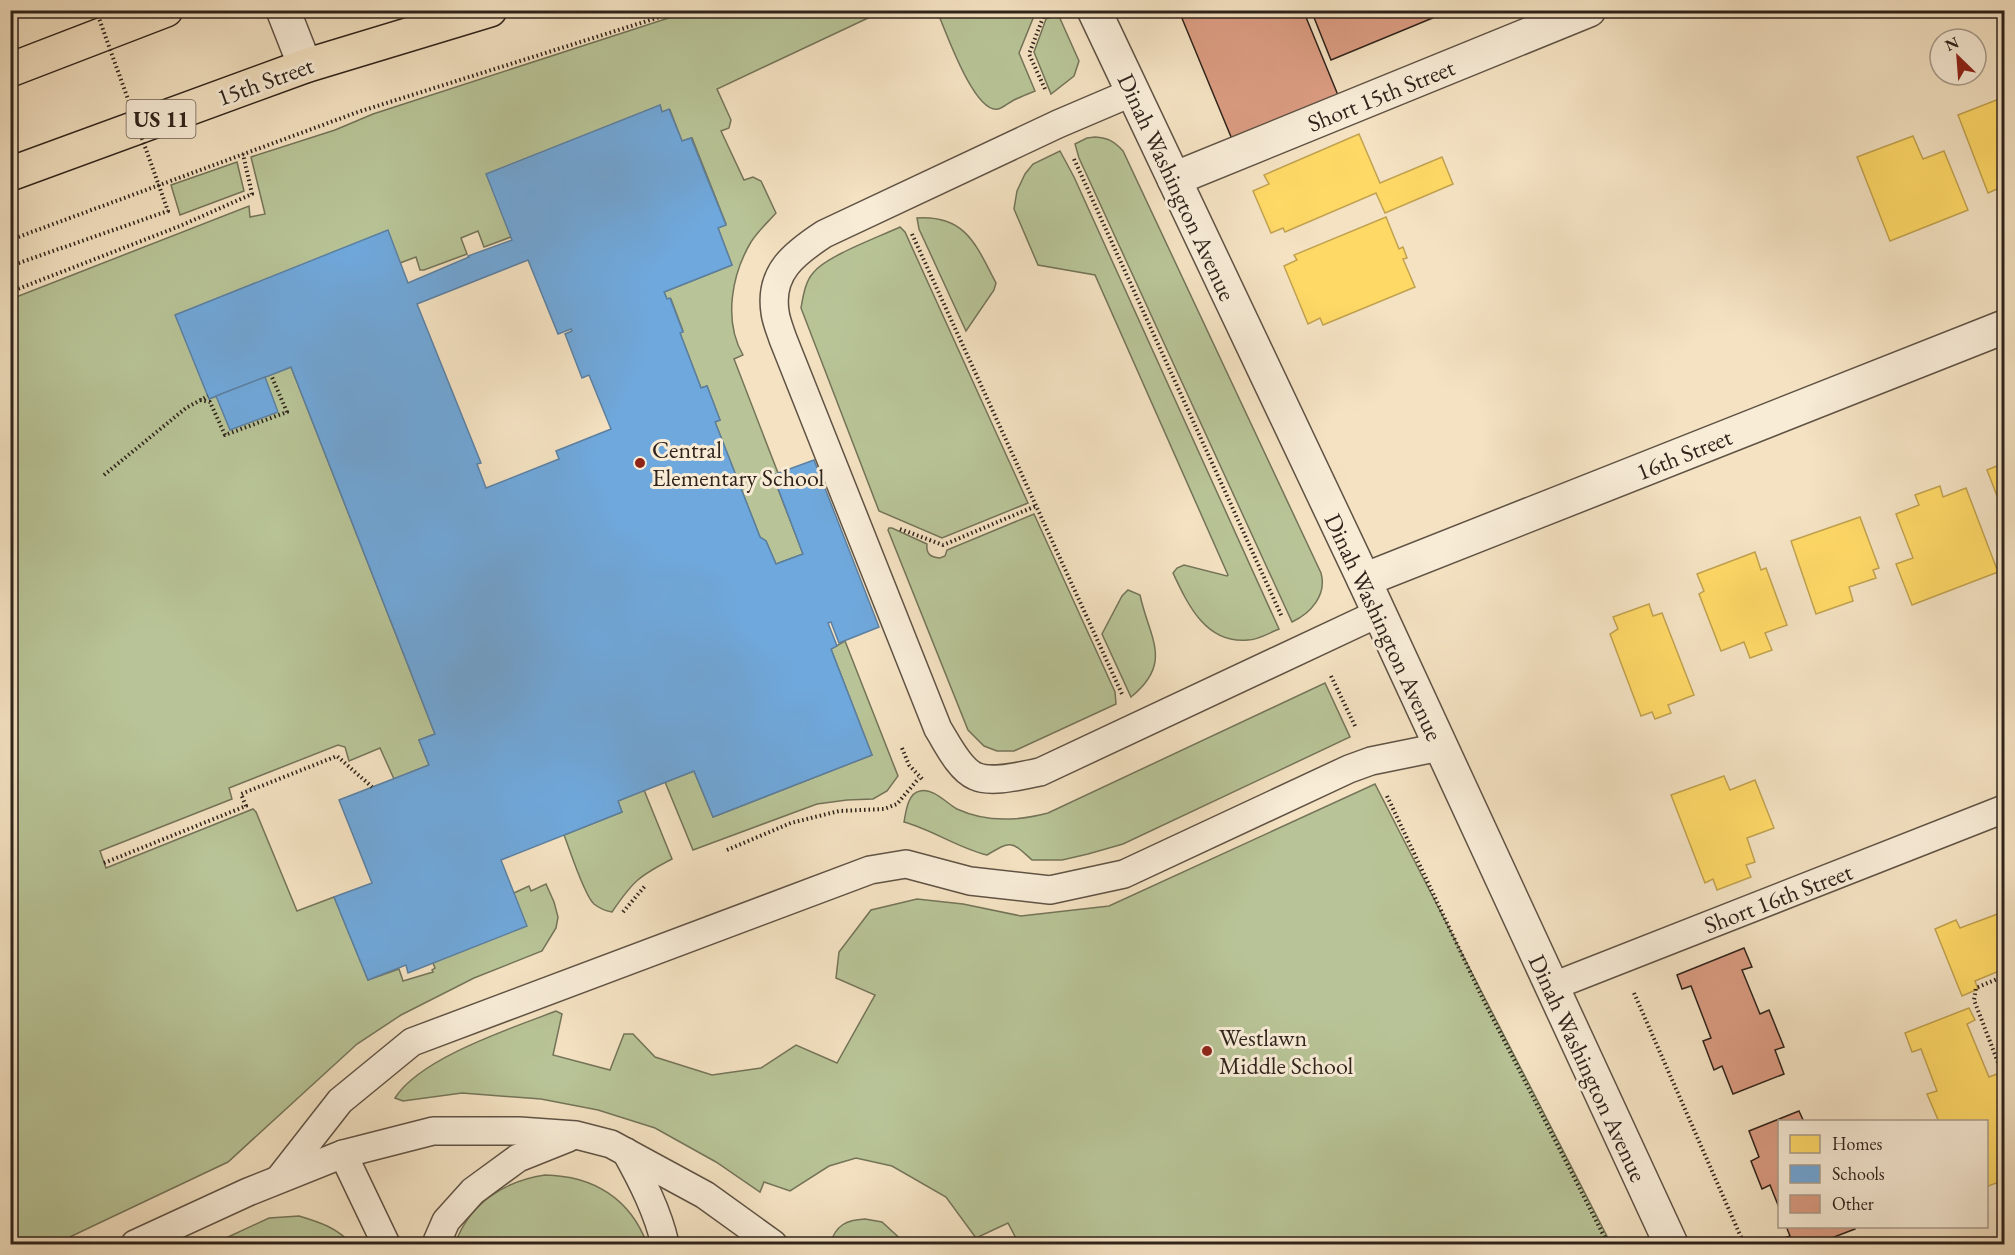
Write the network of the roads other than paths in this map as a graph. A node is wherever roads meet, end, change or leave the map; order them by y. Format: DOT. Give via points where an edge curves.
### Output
graph roads {
  1 [pos="166,10"];
  2 [pos="283,10"];
  3 [pos="490,10"];
  4 [pos="1094,10"];
  5 [pos="1589,10"];
  6 [pos="305,66"];
  7 [pos="10,70"];
  8 [pos="1133,92"];
  9 [pos="10,174"];
  10 [pos="1174,178"];
  11 [pos="2004,327"];
  12 [pos="1364,580"];
  13 [pos="1379,613"];
  14 [pos="1440,747"];
  15 [pos="2004,808"];
  16 [pos="1551,987"];
  17 [pos="576,1135"];
  18 [pos="626,1152"];
  19 [pos="343,1154"];
  20 [pos="279,1179"];
  21 [pos="135,1245"];
  22 [pos="386,1245"];
  23 [pos="436,1245"];
  24 [pos="665,1245"];
  25 [pos="773,1245"];
  26 [pos="1671,1245"];
  1 -- 7 [label="main road"];
  2 -- 6 [label="street"];
  3 -- 6 [label="main road, 15th Street / US 11"];
  4 -- 8 [label="street, Dinah Washington Avenue"];
  5 -- 10 [label="street, Short 15th Street"];
  6 -- 9 [label="main road, 15th Street / US 11"];
  8 -- 10 [label="street, Dinah Washington Avenue"];
  8 -- 13 [label="lane" via="824,234 797,252 779,274 774,292 775,312 783,339 938,729 957,760 975,776 1003,779 1040,772"];
  10 -- 12 [label="street, Dinah Washington Avenue"];
  11 -- 12 [label="street, 16th Street"];
  12 -- 13 [label="street, Dinah Washington Avenue"];
  13 -- 14 [label="street, Dinah Washington Avenue"];
  14 -- 16 [label="street, Dinah Washington Avenue"];
  14 -- 20 [label="lane" via="1357,766 1124,874 1050,890 970,880 906,864 870,870 412,1042 340,1101"];
  15 -- 16 [label="lane, Short 16th Street"];
  16 -- 26 [label="street, Dinah Washington Avenue"];
  17 -- 18 [label="lane"];
  17 -- 19 [label="lane" via="433,1131"];
  17 -- 23 [label="lane" via="518,1158 473,1191 446,1221"];
  18 -- 24 [label="lane" via="641,1178"];
  18 -- 25 [label="lane" via="705,1195"];
  19 -- 20 [label="lane"];
  19 -- 22 [label="lane"];
  20 -- 21 [label="lane"];
}
